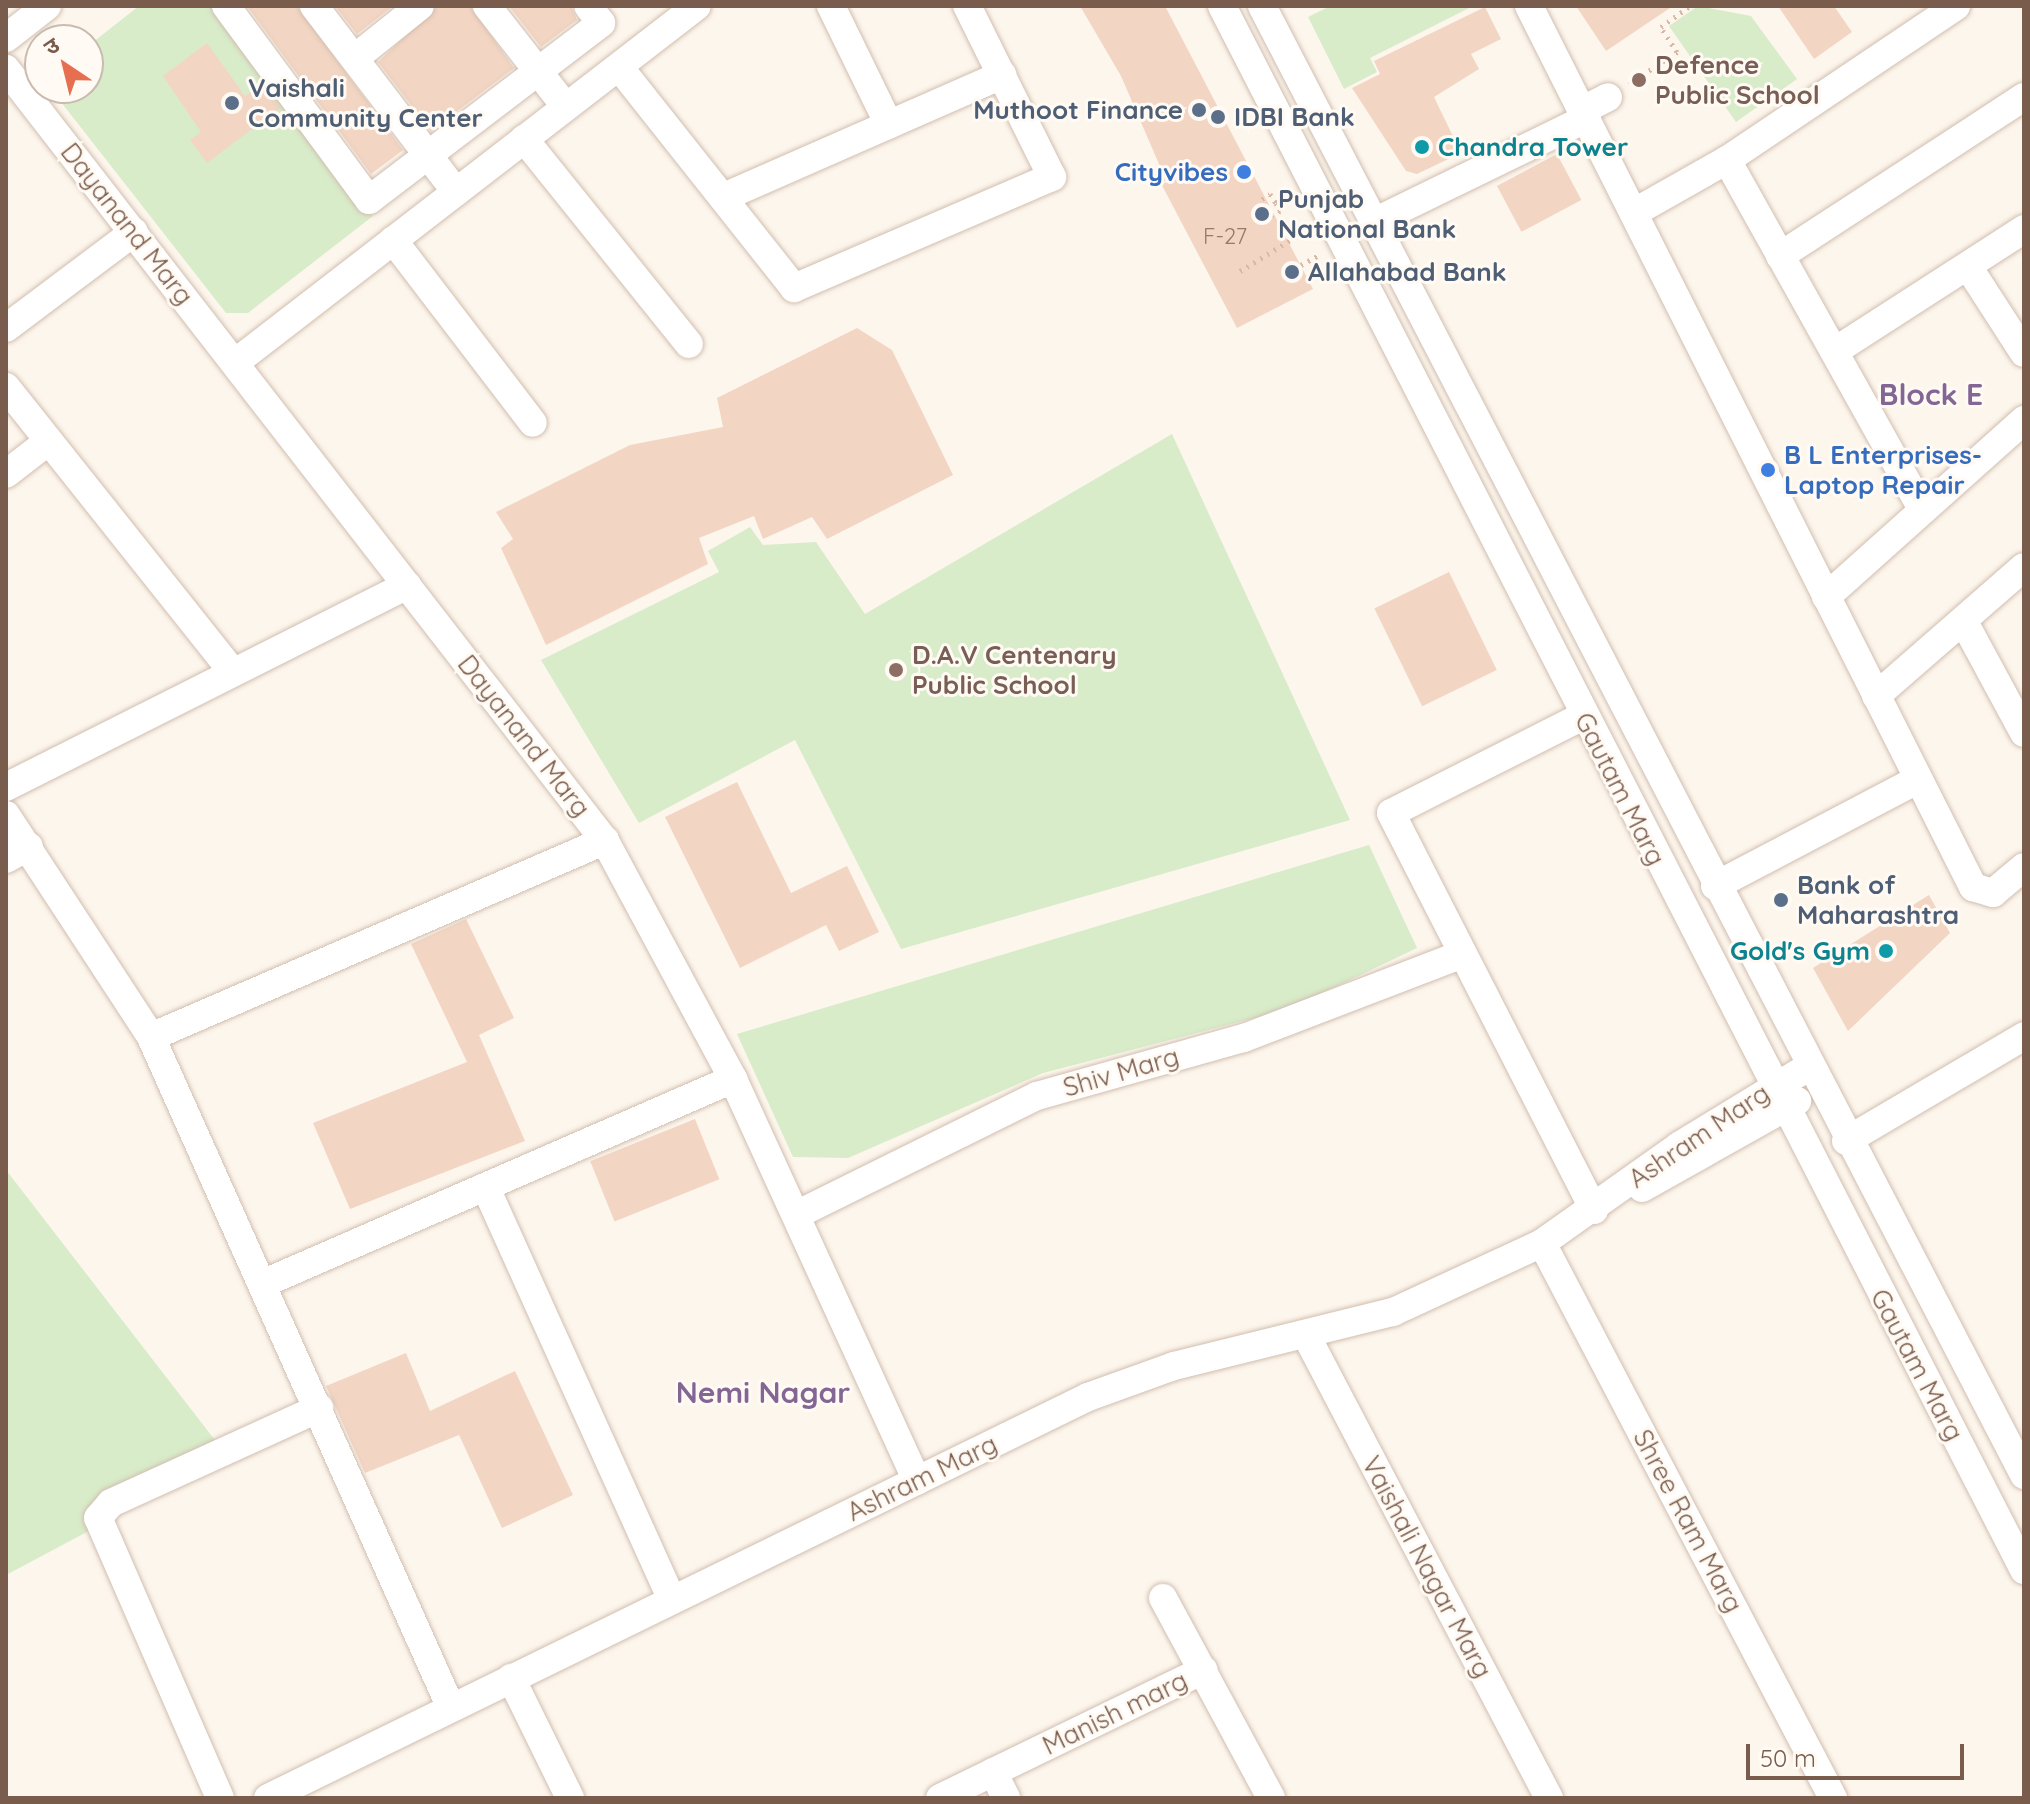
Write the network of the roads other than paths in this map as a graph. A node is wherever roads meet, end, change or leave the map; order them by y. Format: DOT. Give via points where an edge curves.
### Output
graph roads {
  1 [pos="47,6"];
  2 [pos="226,6"];
  3 [pos="314,6"];
  4 [pos="420,6"];
  5 [pos="487,6"];
  6 [pos="588,6"];
  7 [pos="697,6"];
  8 [pos="831,6"];
  9 [pos="967,6"];
  10 [pos="1222,6"];
  11 [pos="1262,6"];
  12 [pos="1529,6"];
  13 [pos="1956,6"];
  14 [pos="1921,16"];
  15 [pos="6,38"];
  16 [pos="355,58"];
  17 [pos="619,67"];
  18 [pos="6,69"];
  19 [pos="539,71"];
  20 [pos="1002,75"];
  21 [pos="2024,97"];
  22 [pos="566,107"];
  23 [pos="1593,108"];
  24 [pos="889,125"];
  25 [pos="524,139"];
  26 [pos="428,155"];
  27 [pos="1727,160"];
  28 [pos="456,192"];
  29 [pos="375,196"];
  30 [pos="724,197"];
  31 [pos="1635,212"];
  32 [pos="1374,222"];
  33 [pos="2024,229"];
  34 [pos="134,232"];
  35 [pos="398,236"];
  36 [pos="1780,256"];
  37 [pos="1969,268"];
  38 [pos="6,328"];
  39 [pos="689,344"];
  40 [pos="1835,351"];
  41 [pos="2024,353"];
  42 [pos="236,362"];
  43 [pos="6,387"];
  44 [pos="2024,420"];
  45 [pos="533,423"];
  46 [pos="46,443"];
  47 [pos="6,474"];
  48 [pos="1922,509"];
  49 [pos="2024,567"];
  50 [pos="407,585"];
  51 [pos="1826,597"];
  52 [pos="1964,622"];
  53 [pos="231,670"];
  54 [pos="1876,696"];
  55 [pos="1583,716"];
  56 [pos="2021,719"];
  57 [pos="1917,780"];
  58 [pos="6,787"];
  59 [pos="6,815"];
  60 [pos="605,841"];
  61 [pos="17,852"];
  62 [pos="2024,867"];
  63 [pos="1715,886"];
  64 [pos="1458,956"];
  65 [pos="2024,1036"];
  66 [pos="151,1037"];
  67 [pos="733,1079"];
  68 [pos="1813,1079"];
  69 [pos="1778,1097"];
  70 [pos="1846,1141"];
  71 [pos="486,1188"];
  72 [pos="1594,1210"];
  73 [pos="796,1215"];
  74 [pos="1542,1243"];
  75 [pos="262,1284"];
  76 [pos="1306,1335"];
  77 [pos="319,1408"];
  78 [pos="2024,1475"];
  79 [pos="917,1481"];
  80 [pos="2024,1570"];
  81 [pos="671,1597"];
  82 [pos="1163,1598"];
  83 [pos="1204,1670"];
  84 [pos="511,1678"];
  85 [pos="451,1708"];
  86 [pos="993,1772"];
  87 [pos="220,1798"];
  88 [pos="268,1798"];
  89 [pos="570,1798"];
  90 [pos="940,1798"];
  91 [pos="1006,1798"];
  92 [pos="1271,1798"];
  93 [pos="1549,1798"];
  94 [pos="1833,1798"];
  1 -- 15 [label="street"];
  2 -- 29 [label="street" via="369,200"];
  3 -- 16 [label="street"];
  4 -- 16 [label="street"];
  5 -- 19 [label="street"];
  6 -- 19 [label="street" via="601,23"];
  7 -- 17 [label="street"];
  8 -- 24 [label="street"];
  9 -- 20 [label="street"];
  10 -- 55 [label="street, Gautam Marg"];
  11 -- 32 [label="street, Gautam Marg"];
  12 -- 23 [label="street"];
  13 -- 14 [label="street"];
  14 -- 27 [label="street"];
  16 -- 26 [label="street"];
  17 -- 22 [label="street"];
  17 -- 30 [label="street"];
  18 -- 34 [label="street, Dayanand Marg"];
  19 -- 22 [label="street"];
  19 -- 26 [label="street"];
  20 -- 24 [label="street"];
  20 -- 30 [label="street" via="1052,177 794,288"];
  21 -- 36 [label="street"];
  22 -- 25 [label="street"];
  23 -- 31 [label="street"];
  23 -- 32 [label="street"];
  24 -- 30 [label="street"];
  25 -- 28 [label="street"];
  25 -- 39 [label="street"];
  26 -- 28 [label="street"];
  26 -- 29 [label="street"];
  27 -- 31 [label="street"];
  27 -- 36 [label="street"];
  28 -- 35 [label="street"];
  29 -- 35 [label="street"];
  31 -- 51 [label="street"];
  32 -- 63 [label="street, Gautam Marg"];
  33 -- 37 [label="street"];
  34 -- 38 [label="street"];
  34 -- 42 [label="street, Dayanand Marg"];
  35 -- 42 [label="street"];
  35 -- 45 [label="street"];
  36 -- 40 [label="street"];
  37 -- 40 [label="street"];
  37 -- 41 [label="street"];
  40 -- 48 [label="street"];
  42 -- 50 [label="street, Dayanand Marg"];
  43 -- 46 [label="street"];
  44 -- 48 [label="street"];
  46 -- 47 [label="street"];
  46 -- 53 [label="street"];
  48 -- 51 [label="street"];
  49 -- 52 [label="street"];
  50 -- 53 [label="street"];
  50 -- 60 [label="street, Dayanand Marg"];
  51 -- 54 [label="street"];
  52 -- 54 [label="street"];
  52 -- 56 [label="street"];
  53 -- 58 [label="street"];
  54 -- 57 [label="street"];
  55 -- 64 [label="street" via="1391,813"];
  55 -- 69 [label="street, Gautam Marg"];
  57 -- 62 [label="street" via="1981,894 1993,893"];
  57 -- 63 [label="street"];
  59 -- 61 [label="street"];
  60 -- 66 [label="street"];
  60 -- 67 [label="street, Dayanand Marg"];
  61 -- 66 [label="street"];
  63 -- 68 [label="street, Gautam Marg"];
  64 -- 72 [label="street"];
  64 -- 73 [label="street, Shiv Marg" via="1244,1038 1037,1096"];
  65 -- 70 [label="street"];
  66 -- 75 [label="street"];
  67 -- 71 [label="street"];
  67 -- 73 [label="street, Dayanand Marg"];
  68 -- 69 [label="street, Ashram Marg"];
  68 -- 70 [label="street, Gautam Marg"];
  69 -- 72 [label="street, Ashram Marg" via="1689,1167"];
  69 -- 80 [label="street, Gautam Marg"];
  70 -- 78 [label="street, Gautam Marg"];
  71 -- 75 [label="street"];
  71 -- 81 [label="street"];
  72 -- 74 [label="street, Ashram Marg"];
  73 -- 79 [label="street, Dayanand Marg"];
  74 -- 76 [label="street, Ashram Marg" via="1393,1312"];
  74 -- 94 [label="street, Shree Ram Marg"];
  75 -- 77 [label="street"];
  76 -- 79 [label="street, Ashram Marg" via="1174,1366 1088,1397"];
  76 -- 93 [label="street, Vaishali Nagar Marg"];
  77 -- 85 [label="street"];
  77 -- 87 [label="street" via="111,1503 98,1518"];
  79 -- 81 [label="street, Ashram Marg"];
  81 -- 84 [label="street, Ashram Marg"];
  82 -- 83 [label="street"];
  83 -- 86 [label="street, Manish marg"];
  83 -- 92 [label="street, Manish marg"];
  84 -- 85 [label="street, Ashram Marg"];
  84 -- 89 [label="street"];
  85 -- 88 [label="street, Ashram Marg"];
  86 -- 90 [label="street, Manish marg"];
  86 -- 91 [label="street"];
}
